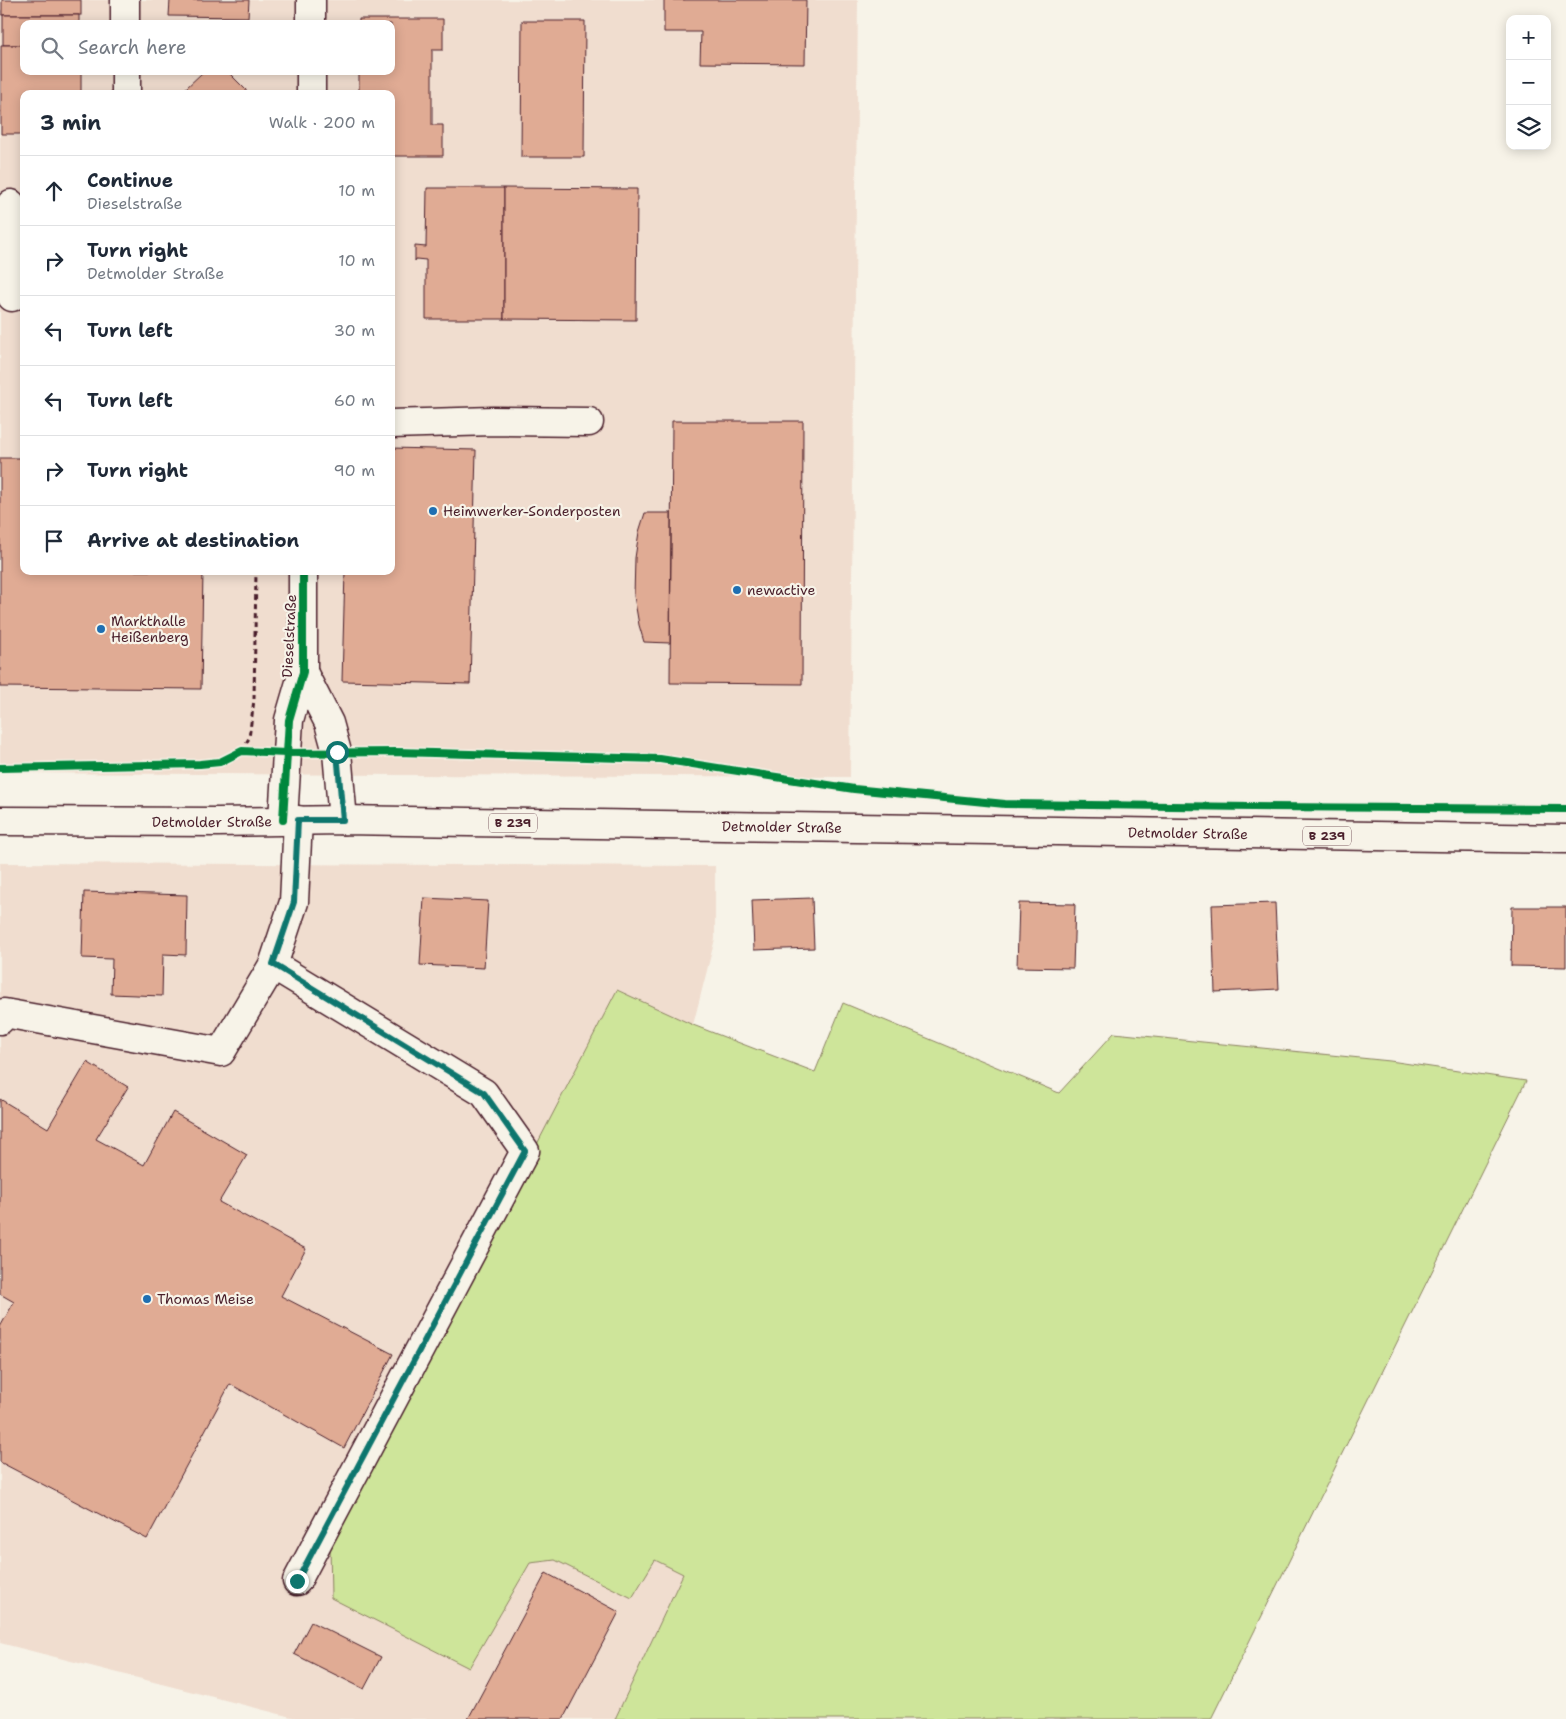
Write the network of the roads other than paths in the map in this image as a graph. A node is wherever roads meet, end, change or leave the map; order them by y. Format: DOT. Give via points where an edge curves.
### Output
graph roads {
  1 [pos="125,0"];
  2 [pos="311,0"];
  3 [pos="125,20"];
  4 [pos="311,20"];
  5 [pos="126,75"];
  6 [pos="311,75"];
  7 [pos="126,90"];
  8 [pos="311,90"];
  9 [pos="11,204"];
  10 [pos="12,297"];
  11 [pos="590,422"];
  12 [pos="395,424"];
  13 [pos="304,575"];
  14 [pos="303,672"];
  15 [pos="290,820"];
  16 [pos="343,820"];
  17 [pos="0,821"];
  18 [pos="1566,839"];
  19 [pos="273,964"];
  20 [pos="0,1020"];
  21 [pos="297,1581"];
  1 -- 3 [label="main road"];
  2 -- 4 [label="main road"];
  5 -- 7 [label="main road"];
  6 -- 8 [label="main road"];
  9 -- 10 [label="main road"];
  11 -- 12 [label="main road"];
  13 -- 14 [label="main road, Dieselstraße"];
  14 -- 15 [label="main road, Dieselstraße" via="289,720"];
  14 -- 16 [label="main road, Dieselstraße" via="329,723 337,752"];
  15 -- 16 [label="main road, Detmolder Straße / B 239"];
  15 -- 17 [label="main road, Detmolder Straße / B 239"];
  15 -- 19 [label="main road, Dieselstraße" via="294,902"];
  16 -- 18 [label="main road, Detmolder Straße / B 239"];
  19 -- 20 [label="main road, Dieselstraße" via="221,1052 4,1013"];
  19 -- 21 [label="main road" via="484,1093 525,1151"];
}
